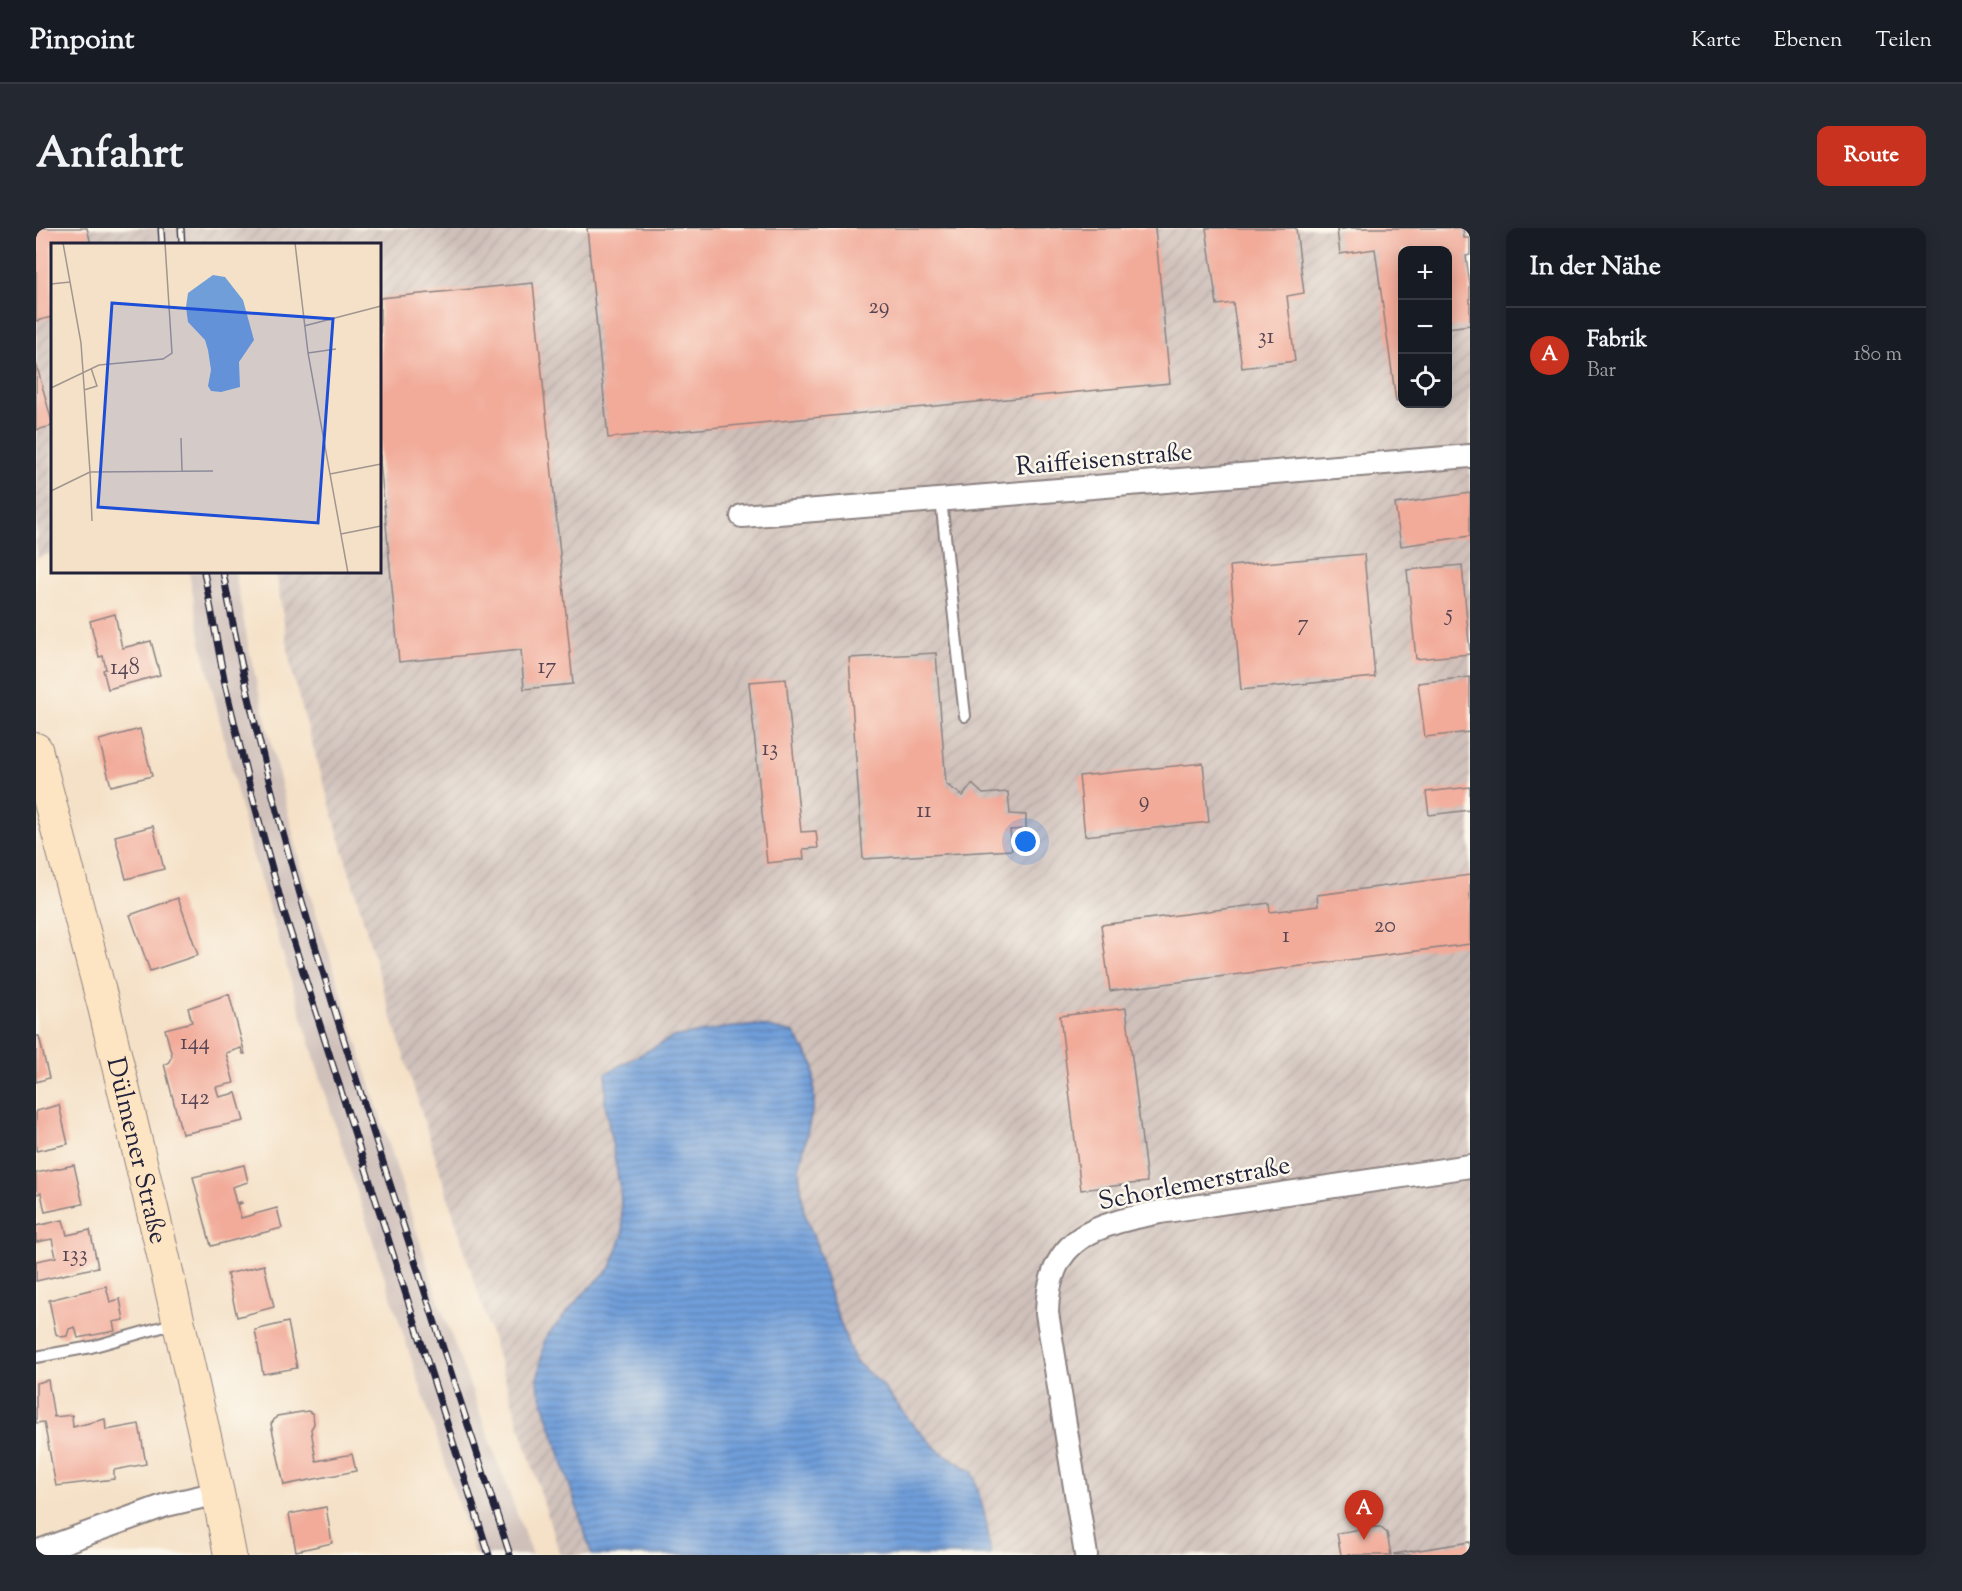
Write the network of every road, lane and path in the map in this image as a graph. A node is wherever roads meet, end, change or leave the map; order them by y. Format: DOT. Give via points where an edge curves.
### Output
graph roads {
  1 [pos="1470,456"];
  2 [pos="941,500"];
  3 [pos="742,516"];
  4 [pos="965,716"];
  5 [pos="36,749"];
  6 [pos="1470,1166"];
  7 [pos="180,1323"];
  8 [pos="36,1357"];
  9 [pos="218,1493"];
  10 [pos="36,1552"];
  11 [pos="230,1555"];
  12 [pos="1086,1555"];
  1 -- 2 [label="street, Raiffeisenstraße"];
  2 -- 3 [label="street, Raiffeisenstraße"];
  2 -- 4 [label="lane"];
  5 -- 7 [label="street, Dülmener Straße" via="104,1007"];
  6 -- 12 [label="street, Schorlemerstraße" via="1150,1214 1097,1228 1078,1239 1059,1260 1047,1299 1047,1313"];
  7 -- 8 [label="lane"];
  7 -- 9 [label="street, Dülmener Straße"];
  9 -- 10 [label="street" via="166,1506"];
  9 -- 11 [label="street, Dülmener Straße"];
}
